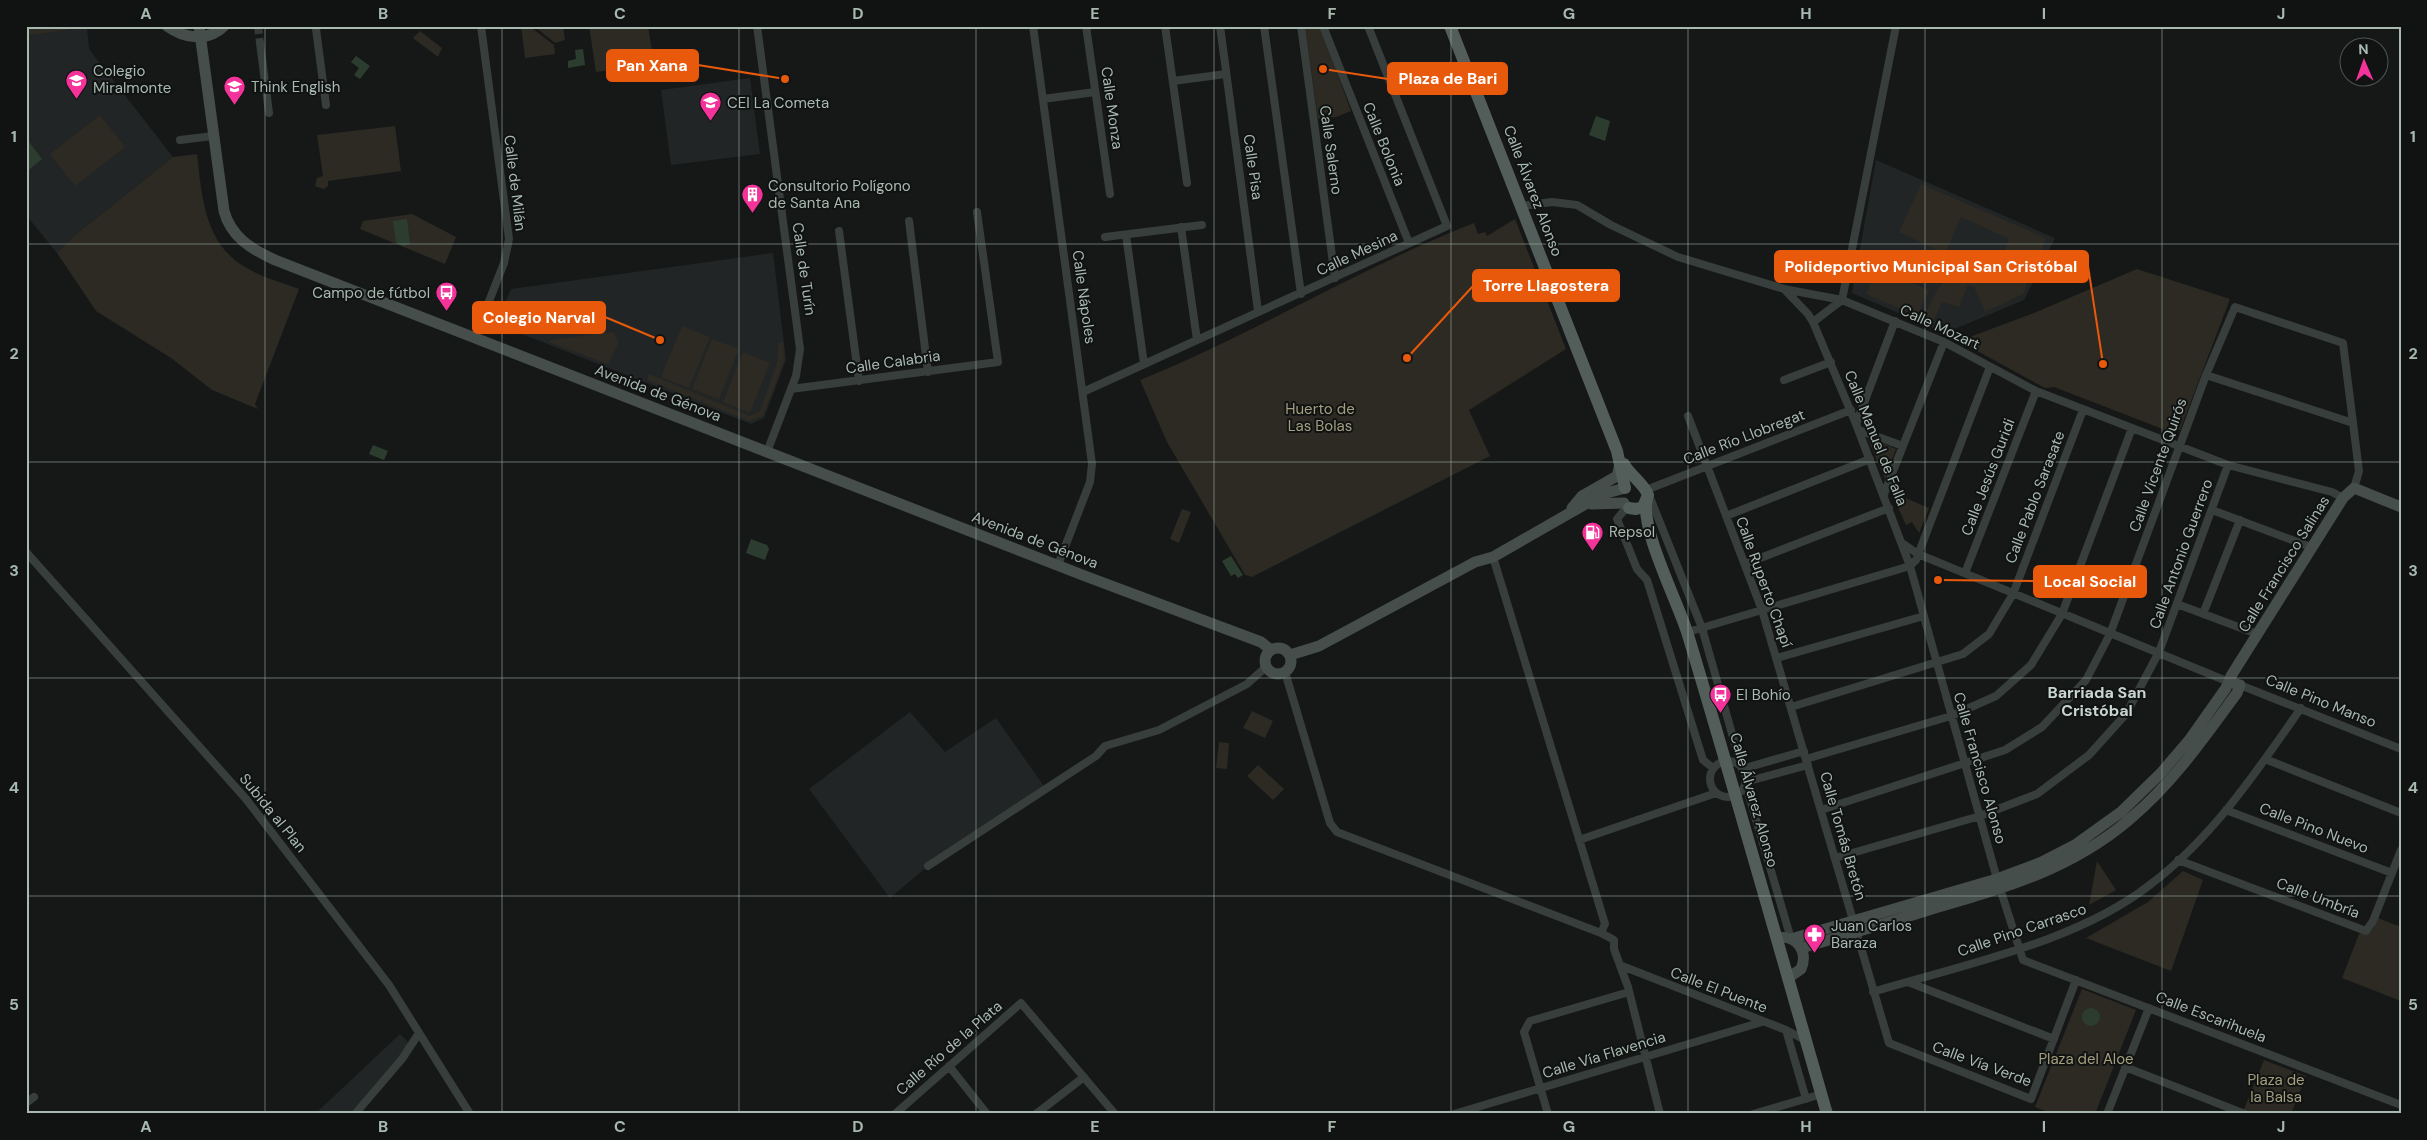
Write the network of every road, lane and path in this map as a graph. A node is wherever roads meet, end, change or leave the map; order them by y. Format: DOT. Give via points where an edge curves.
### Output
graph roads {
  1 [pos="167,26"];
  2 [pos="224,26"];
  3 [pos="482,26"];
  4 [pos="758,26"];
  5 [pos="1033,26"];
  6 [pos="1086,26"];
  7 [pos="1165,26"];
  8 [pos="1220,26"];
  9 [pos="1264,26"];
  10 [pos="1301,26"];
  11 [pos="1323,26"];
  12 [pos="1368,26"];
  13 [pos="1450,26"];
  14 [pos="1896,26"];
  15 [pos="316,29"];
  16 [pos="200,32"];
  17 [pos="260,43"];
  18 [pos="1226,74"];
  19 [pos="1173,81"];
  20 [pos="1095,92"];
  21 [pos="1043,99"];
  22 [pos="326,105"];
  23 [pos="270,113"];
  24 [pos="213,136"];
  25 [pos="180,140"];
  26 [pos="1187,183"];
  27 [pos="1110,194"];
  28 [pos="1521,206"];
  29 [pos="977,212"];
  30 [pos="909,221"];
  31 [pos="1202,225"];
  32 [pos="1181,228"];
  33 [pos="839,231"];
  34 [pos="1126,235"];
  35 [pos="1105,238"];
  36 [pos="1409,244"];
  37 [pos="1335,278"];
  38 [pos="1784,289"];
  39 [pos="1300,294"];
  40 [pos="1842,300"];
  41 [pos="1258,311"];
  42 [pos="1895,321"];
  43 [pos="1814,322"];
  44 [pos="475,337"];
  45 [pos="1196,340"];
  46 [pos="1944,342"];
  47 [pos="1831,362"];
  48 [pos="1144,364"];
  49 [pos="1990,367"];
  50 [pos="928,372"];
  51 [pos="2206,375"];
  52 [pos="1784,380"];
  53 [pos="859,381"];
  54 [pos="791,389"];
  55 [pos="1083,392"];
  56 [pos="2036,392"];
  57 [pos="1851,410"];
  58 [pos="2084,410"];
  59 [pos="1688,416"];
  60 [pos="2353,424"];
  61 [pos="1858,427"];
  62 [pos="2132,428"];
  63 [pos="1903,446"];
  64 [pos="2179,446"];
  65 [pos="767,452"];
  66 [pos="1618,455"];
  67 [pos="1870,459"];
  68 [pos="2228,465"];
  69 [pos="1707,466"];
  70 [pos="1624,488"];
  71 [pos="1645,488"];
  72 [pos="2354,488"];
  73 [pos="1884,494"];
  74 [pos="2343,498"];
  75 [pos="1627,506"];
  76 [pos="2401,507"];
  77 [pos="1889,508"];
  78 [pos="2212,510"];
  79 [pos="1565,515"];
  80 [pos="1726,516"];
  81 [pos="2240,520"];
  82 [pos="1651,537"];
  83 [pos="1902,542"];
  84 [pos="2311,547"];
  85 [pos="26,552"];
  86 [pos="1918,554"];
  87 [pos="1493,557"];
  88 [pos="1745,564"];
  89 [pos="1058,566"];
  90 [pos="1910,566"];
  91 [pos="1965,573"];
  92 [pos="2013,594"];
  93 [pos="2177,604"];
  94 [pos="1762,610"];
  95 [pos="2062,614"];
  96 [pos="2203,614"];
  97 [pos="1924,616"];
  98 [pos="1702,628"];
  99 [pos="1688,632"];
  100 [pos="2110,634"];
  101 [pos="2258,634"];
  102 [pos="1271,650"];
  103 [pos="2159,652"];
  104 [pos="1290,655"];
  105 [pos="1777,658"];
  106 [pos="1937,664"];
  107 [pos="1266,668"];
  108 [pos="1285,672"];
  109 [pos="2235,683"];
  110 [pos="1791,707"];
  111 [pos="2300,708"];
  112 [pos="1951,716"];
  113 [pos="2401,749"];
  114 [pos="1806,758"];
  115 [pos="2264,759"];
  116 [pos="1726,761"];
  117 [pos="1965,765"];
  118 [pos="1713,768"];
  119 [pos="1742,769"];
  120 [pos="1746,782"];
  121 [pos="1716,793"];
  122 [pos="1736,795"];
  123 [pos="1822,810"];
  124 [pos="2226,810"];
  125 [pos="2401,813"];
  126 [pos="1980,816"];
  127 [pos="1579,840"];
  128 [pos="2401,850"];
  129 [pos="1835,858"];
  130 [pos="2178,860"];
  131 [pos="928,866"];
  132 [pos="2392,873"];
  133 [pos="1999,884"];
  134 [pos="1854,927"];
  135 [pos="1601,933"];
  136 [pos="1777,938"];
  137 [pos="1792,939"];
  138 [pos="1801,948"];
  139 [pos="2019,948"];
  140 [pos="1622,966"];
  141 [pos="1788,978"];
  142 [pos="2076,980"];
  143 [pos="1908,982"];
  144 [pos="1629,992"];
  145 [pos="1874,992"];
  146 [pos="2149,1008"];
  147 [pos="1762,1022"];
  148 [pos="1786,1030"];
  149 [pos="419,1033"];
  150 [pos="2054,1039"];
  151 [pos="1806,1041"];
  152 [pos="1889,1043"];
  153 [pos="1644,1057"];
  154 [pos="949,1066"];
  155 [pos="2125,1068"];
  156 [pos="1084,1077"];
  157 [pos="1540,1089"];
  158 [pos="1822,1094"];
  159 [pos="34,1097"];
  160 [pos="1806,1099"];
  161 [pos="26,1103"];
  162 [pos="2401,1106"];
  163 [pos="1473,1111"];
  164 [pos="355,1114"];
  165 [pos="470,1114"];
  166 [pos="895,1114"];
  167 [pos="987,1114"];
  168 [pos="1036,1114"];
  169 [pos="1115,1114"];
  170 [pos="1454,1114"];
  171 [pos="1548,1114"];
  172 [pos="1660,1114"];
  173 [pos="1753,1114"];
  174 [pos="1827,1114"];
  175 [pos="2107,1114"];
  176 [pos="2245,1114"];
  1 -- 16 [label="street" via="179,33"];
  2 -- 16 [label="street" via="213,35"];
  3 -- 44 [label="street, Calle de Milán" via="509,239 504,263"];
  4 -- 54 [label="street, Calle de Turín" via="800,341 800,359"];
  5 -- 21 [label="street, Calle Nápoles"];
  6 -- 20 [label="street, Calle Monza"];
  7 -- 19 [label="street"];
  8 -- 18 [label="street, Calle Pisa"];
  9 -- 39 [label="street, Calle Pisa"];
  10 -- 37 [label="street, Calle Salerno"];
  11 -- 36 [label="street, Calle Bolonia"];
  12 -- 36 [label="street, Calle Mesina" via="1447,226"];
  13 -- 28 [label="main road, Calle Álvarez Alonso"];
  14 -- 40 [label="street"];
  15 -- 22 [label="street"];
  16 -- 24 [label="street, Avenida de Génova"];
  17 -- 23 [label="street"];
  18 -- 19 [label="street"];
  18 -- 41 [label="street, Calle Pisa"];
  19 -- 26 [label="street"];
  20 -- 21 [label="street"];
  20 -- 27 [label="street, Calle Monza"];
  21 -- 55 [label="street, Calle Nápoles"];
  24 -- 25 [label="street"];
  24 -- 44 [label="street, Avenida de Génova" via="225,216 244,243 275,260"];
  28 -- 38 [label="street, Calle Mozart" via="1552,202 1577,205 1611,225 1678,256"];
  28 -- 66 [label="main road, Calle Álvarez Alonso"];
  29 -- 50 [label="street, Calle Calabria" via="998,362"];
  30 -- 50 [label="street"];
  31 -- 32 [label="street"];
  32 -- 34 [label="street"];
  32 -- 45 [label="street"];
  33 -- 53 [label="street"];
  34 -- 35 [label="street"];
  34 -- 48 [label="street"];
  36 -- 37 [label="street, Calle Mesina"];
  37 -- 39 [label="street, Calle Mesina"];
  38 -- 40 [label="street, Calle Mozart"];
  38 -- 43 [label="street, Calle Manuel de Falla"];
  39 -- 41 [label="street, Calle Mesina"];
  40 -- 42 [label="street, Calle Mozart"];
  40 -- 43 [label="street"];
  41 -- 45 [label="street, Calle Mesina"];
  42 -- 46 [label="street, Calle Mozart"];
  42 -- 61 [label="street"];
  43 -- 47 [label="street, Calle Manuel de Falla"];
  44 -- 65 [label="street, Avenida de Génova"];
  45 -- 48 [label="street, Calle Mesina"];
  46 -- 49 [label="street, Calle Mozart"];
  46 -- 63 [label="street"];
  47 -- 52 [label="street"];
  47 -- 57 [label="street, Calle Manuel de Falla"];
  48 -- 55 [label="street, Calle Mesina"];
  49 -- 56 [label="street, Calle Mozart"];
  49 -- 86 [label="street"];
  50 -- 53 [label="street, Calle Calabria"];
  51 -- 60 [label="street"];
  51 -- 60 [label="street, Calle Vicente Quirós" via="2235,307 2342,343"];
  51 -- 64 [label="street, Calle Vicente Quirós"];
  53 -- 54 [label="street, Calle Calabria"];
  54 -- 65 [label="street, Calle de Turín"];
  55 -- 89 [label="street, Calle Nápoles" via="1092,470"];
  56 -- 58 [label="street, Calle Mozart"];
  56 -- 91 [label="street, Calle Jesús Guridi"];
  57 -- 61 [label="street, Calle Manuel de Falla"];
  57 -- 69 [label="street, Calle Río Llobregat"];
  58 -- 62 [label="street, Calle Mozart"];
  58 -- 92 [label="street, Calle Pablo Sarasate"];
  59 -- 69 [label="street, Calle Ruperto Chapí"];
  60 -- 72 [label="street" via="2359,471"];
  61 -- 63 [label="street"];
  61 -- 67 [label="street, Calle Manuel de Falla"];
  62 -- 64 [label="street, Calle Mozart"];
  62 -- 95 [label="street"];
  63 -- 73 [label="street"];
  64 -- 68 [label="street, Calle Mozart"];
  64 -- 100 [label="street, Calle Vicente Quirós"];
  65 -- 89 [label="street, Avenida de Génova"];
  66 -- 70 [label="main road, Calle Álvarez Alonso"];
  66 -- 71 [label="main road, Calle Álvarez Alonso" via="1628,472"];
  66 -- 79 [label="street" via="1617,476 1582,496"];
  67 -- 73 [label="street, Calle Manuel de Falla"];
  67 -- 80 [label="street"];
  68 -- 74 [label="street, Calle Mozart" via="2332,492"];
  68 -- 78 [label="street, Calle Antonio Guerrero"];
  69 -- 71 [label="street, Calle Río Llobregat"];
  69 -- 80 [label="street, Calle Ruperto Chapí"];
  70 -- 71 [label="main road" via="1633,483"];
  70 -- 75 [label="main road" via="1622,496"];
  70 -- 79 [label="street" via="1604,494"];
  71 -- 75 [label="main road" via="1641,508"];
  71 -- 82 [label="main road, Calle Álvarez Alonso"];
  71 -- 98 [label="street, Calle Álvarez Alonso" via="1654,503"];
  72 -- 74 [label="street, Calle Francisco Salinas"];
  72 -- 76 [label="street"];
  73 -- 77 [label="street, Calle Manuel de Falla"];
  74 -- 84 [label="street, Calle Francisco Salinas"];
  75 -- 79 [label="street" via="1589,504"];
  75 -- 82 [label="main road, Calle Álvarez Alonso" via="1639,516"];
  75 -- 118 [label="street, Calle Álvarez Alonso" via="1617,519 1637,569 1648,580 1703,760"];
  77 -- 83 [label="street, Calle Manuel de Falla"];
  77 -- 88 [label="street"];
  78 -- 81 [label="street"];
  78 -- 93 [label="street, Calle Antonio Guerrero"];
  79 -- 87 [label="street"];
  80 -- 88 [label="street, Calle Ruperto Chapí"];
  81 -- 84 [label="street"];
  81 -- 96 [label="street"];
  82 -- 99 [label="main road, Calle Álvarez Alonso"];
  83 -- 86 [label="street, Calle Pino Manso"];
  83 -- 90 [label="street, Calle Manuel de Falla"];
  84 -- 101 [label="street, Calle Francisco Salinas"];
  85 -- 149 [label="street, Subida al Plan" via="246,799 390,985"];
  86 -- 90 [label="street"];
  86 -- 91 [label="street, Calle Pino Manso"];
  87 -- 104 [label="street" via="1475,562 1318,646"];
  87 -- 127 [label="street"];
  88 -- 94 [label="street, Calle Ruperto Chapí"];
  89 -- 102 [label="street, Avenida de Génova" via="1261,642"];
  90 -- 94 [label="street"];
  90 -- 97 [label="street, Calle Manuel de Falla"];
  91 -- 92 [label="street, Calle Pino Manso"];
  92 -- 95 [label="street, Calle Pino Manso"];
  92 -- 106 [label="street, Calle Pablo Sarasate" via="1988,634 1963,654"];
  93 -- 96 [label="street"];
  93 -- 103 [label="street, Calle Antonio Guerrero"];
  94 -- 98 [label="street"];
  94 -- 105 [label="street, Calle Ruperto Chapí"];
  95 -- 100 [label="street, Calle Pino Manso"];
  95 -- 112 [label="street" via="2031,665 1996,696"];
  96 -- 101 [label="street"];
  97 -- 105 [label="street"];
  97 -- 106 [label="street, Calle Francisco Alonso"];
  98 -- 99 [label="street"];
  98 -- 119 [label="street, Calle Álvarez Alonso"];
  99 -- 116 [label="main road, Calle Álvarez Alonso"];
  100 -- 103 [label="street, Calle Pino Manso"];
  100 -- 117 [label="street, Calle Vicente Quirós" via="2086,680 2042,727 2005,750"];
  101 -- 109 [label="street, Calle Francisco Salinas"];
  102 -- 104 [label="street" via="1282,648"];
  102 -- 107 [label="street" via="1265,660"];
  103 -- 109 [label="street, Calle Pino Manso"];
  103 -- 126 [label="street, Calle Antonio Guerrero" via="2126,714 2089,755 2037,794"];
  104 -- 108 [label="street" via="1291,665"];
  105 -- 110 [label="street, Calle Ruperto Chapí"];
  106 -- 110 [label="street, Calle Pablo Sarasate"];
  106 -- 112 [label="street, Calle Francisco Alonso"];
  107 -- 108 [label="street" via="1274,674"];
  107 -- 131 [label="street" via="1247,684 1159,730 1105,746 1088,761"];
  108 -- 135 [label="street" via="1330,823 1337,832"];
  109 -- 111 [label="street, Calle Pino Manso"];
  109 -- 133 [label="street, Calle Francisco Salinas" via="2176,756 2121,812 2059,854"];
  110 -- 114 [label="street, Calle Ruperto Chapí"];
  111 -- 113 [label="street, Calle Pino Manso"];
  111 -- 115 [label="street, Calle Pino Carrasco"];
  112 -- 114 [label="street"];
  112 -- 117 [label="street, Calle Francisco Alonso"];
  114 -- 119 [label="street"];
  114 -- 120 [label="street"];
  114 -- 123 [label="street, Calle Tomás Bretón"];
  115 -- 124 [label="street, Calle Pino Carrasco"];
  115 -- 125 [label="street"];
  116 -- 118 [label="street"];
  116 -- 119 [label="street"];
  116 -- 122 [label="main road, Calle Álvarez Alonso"];
  117 -- 123 [label="street, Calle Vicente Quirós"];
  117 -- 126 [label="street, Calle Francisco Alonso"];
  118 -- 121 [label="street" via="1710,782"];
  119 -- 120 [label="street, Calle Álvarez Alonso"];
  120 -- 122 [label="street"];
  120 -- 137 [label="street, Calle Álvarez Alonso"];
  121 -- 122 [label="street" via="1726,797"];
  121 -- 127 [label="street"];
  122 -- 136 [label="main road, Calle Álvarez Alonso"];
  123 -- 129 [label="street, Calle Tomás Bretón"];
  124 -- 130 [label="street, Calle Pino Carrasco"];
  124 -- 132 [label="street, Calle Pino Nuevo"];
  126 -- 129 [label="street, Calle Antonio Guerrero"];
  126 -- 133 [label="street, Calle Francisco Alonso"];
  127 -- 135 [label="street" via="1605,924"];
  128 -- 132 [label="street, Calle Umbría"];
  129 -- 134 [label="street, Calle Tomás Bretón"];
  130 -- 132 [label="street, Calle Umbría" via="2366,931"];
  130 -- 139 [label="street, Calle Pino Carrasco" via="2151,885 2095,920"];
  133 -- 134 [label="street, Calle Francisco Salinas"];
  133 -- 139 [label="street, Calle Francisco Alonso"];
  134 -- 137 [label="street"];
  134 -- 138 [label="street"];
  134 -- 145 [label="street, Calle Tomás Bretón"];
  135 -- 140 [label="street" via="1614,940 1614,949"];
  136 -- 137 [label="street"];
  136 -- 141 [label="main road, Calle Álvarez Alonso"];
  137 -- 138 [label="street"];
  138 -- 141 [label="street" via="1802,965"];
  139 -- 142 [label="street, Calle Escarihuela" via="2023,960"];
  139 -- 143 [label="street, Calle Pino Carrasco"];
  140 -- 144 [label="street"];
  140 -- 147 [label="street, Calle El Puente"];
  141 -- 151 [label="main road, Calle Álvarez Alonso"];
  142 -- 146 [label="street, Calle Escarihuela"];
  142 -- 150 [label="street, Calle Vía Verde"];
  143 -- 145 [label="street, Calle Pino Carrasco"];
  143 -- 150 [label="street"];
  144 -- 153 [label="street"];
  144 -- 157 [label="street" via="1530,1021 1524,1032"];
  145 -- 152 [label="street, Calle Tomás Bretón"];
  146 -- 155 [label="street"];
  146 -- 162 [label="street, Calle Escarihuela"];
  147 -- 148 [label="street, Calle El Puente"];
  147 -- 153 [label="street, Calle Vía Flavencia"];
  148 -- 151 [label="street, Calle El Puente"];
  148 -- 160 [label="street"];
  149 -- 164 [label="street" via="402,1059"];
  149 -- 165 [label="street, Subida al Plan"];
  150 -- 152 [label="street, Calle Vía Verde" via="2031,1099"];
  151 -- 158 [label="main road, Calle Álvarez Alonso"];
  153 -- 157 [label="street, Calle Vía Flavencia"];
  153 -- 172 [label="street"];
  154 -- 156 [label="street, Calle Río de la Plata" via="1021,1003"];
  154 -- 166 [label="street, Calle Río de la Plata"];
  154 -- 167 [label="street"];
  155 -- 175 [label="street"];
  155 -- 176 [label="street"];
  156 -- 168 [label="street"];
  156 -- 169 [label="street"];
  157 -- 163 [label="street, Calle Vía Flavencia"];
  157 -- 171 [label="street"];
  158 -- 160 [label="street"];
  158 -- 174 [label="main road, Calle Álvarez Alonso"];
  159 -- 161 [label="street"];
  160 -- 173 [label="street"];
  163 -- 170 [label="street, Calle Vía Flavencia"];
}
